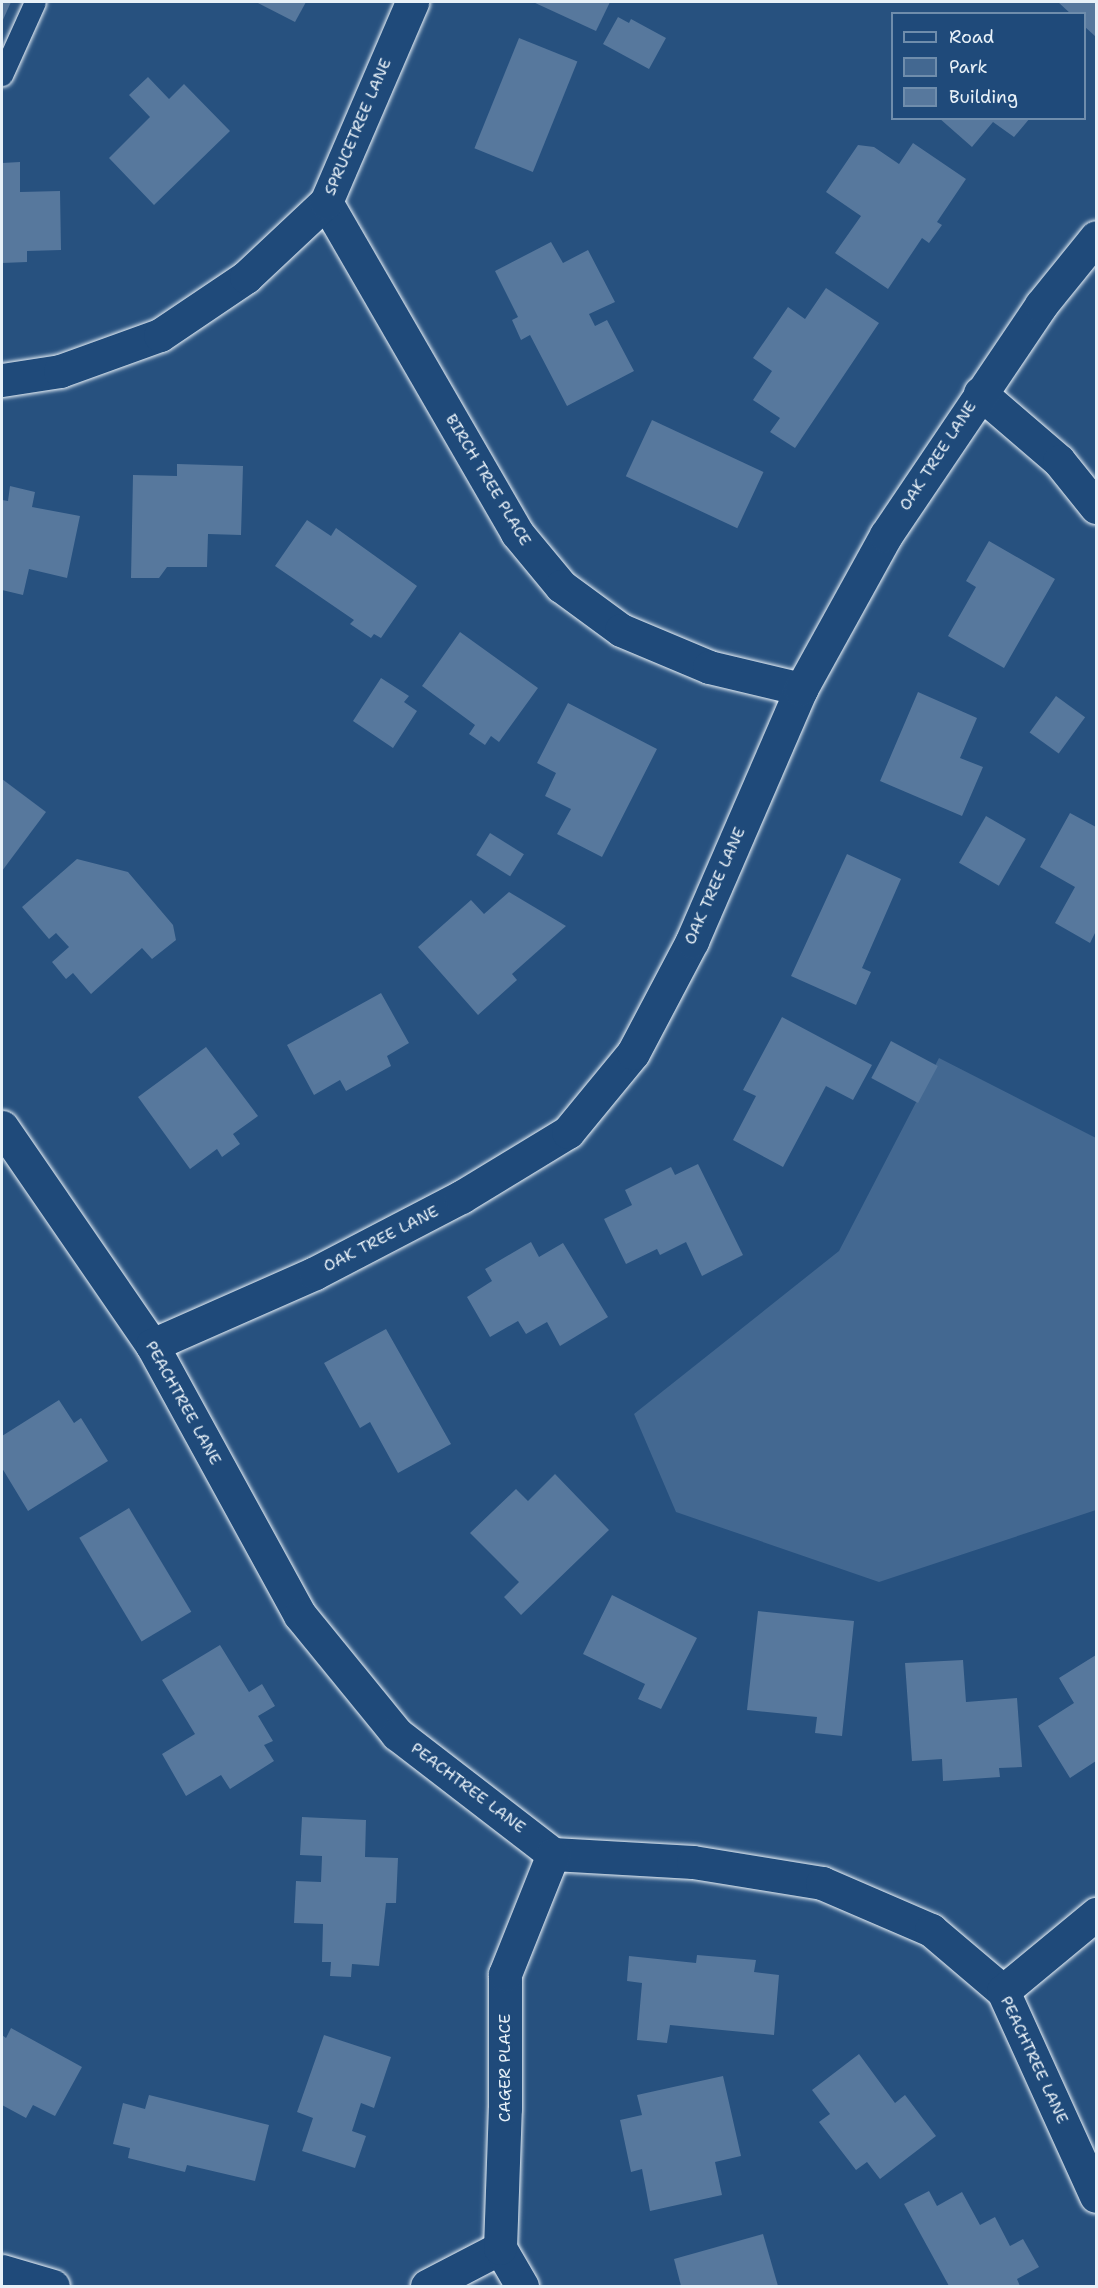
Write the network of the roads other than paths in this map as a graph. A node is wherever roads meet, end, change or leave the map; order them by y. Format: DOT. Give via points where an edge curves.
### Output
graph roads {
  1 [pos="34,2"];
  2 [pos="412,2"];
  3 [pos="2,75"];
  4 [pos="326,202"];
  5 [pos="1096,237"];
  6 [pos="2,381"];
  7 [pos="980,393"];
  8 [pos="1096,507"];
  9 [pos="801,689"];
  10 [pos="2,1127"];
  11 [pos="152,1346"];
  12 [pos="553,1854"];
  13 [pos="1096,1914"];
  14 [pos="1004,1991"];
  15 [pos="1096,2196"];
  16 [pos="500,2248"];
  17 [pos="2,2271"];
  18 [pos="52,2286"];
  19 [pos="427,2286"];
  20 [pos="522,2286"];
  1 -- 3 [label="lane"];
  2 -- 4 [label="street, SPRUCETREE LANE"];
  4 -- 6 [label="street, SPRUCETREE LANE" via="246,277 159,334 60,371"];
  4 -- 9 [label="street, BIRCH TREE PLACE" via="517,533 561,586 621,630 709,668"];
  5 -- 7 [label="street, OAK TREE LANE" via="1041,305"];
  7 -- 8 [label="street" via="1059,461"];
  7 -- 9 [label="street, OAK TREE LANE" via="886,535"];
  9 -- 11 [label="street, OAK TREE LANE" via="692,941 633,1053 568,1132 461,1197 315,1273"];
  10 -- 11 [label="street, PEACHTREE LANE"];
  11 -- 12 [label="street, PEACHTREE LANE" via="300,1615 397,1734"];
  12 -- 14 [label="street, PEACHTREE LANE" via="693,1862 822,1883 931,1930"];
  12 -- 16 [label="street, CAGER PLACE" via="505,1974"];
  13 -- 14 [label="street"];
  14 -- 15 [label="street, PEACHTREE LANE"];
  16 -- 19 [label="street"];
  16 -- 20 [label="street"];
  17 -- 18 [label="street"];
}
